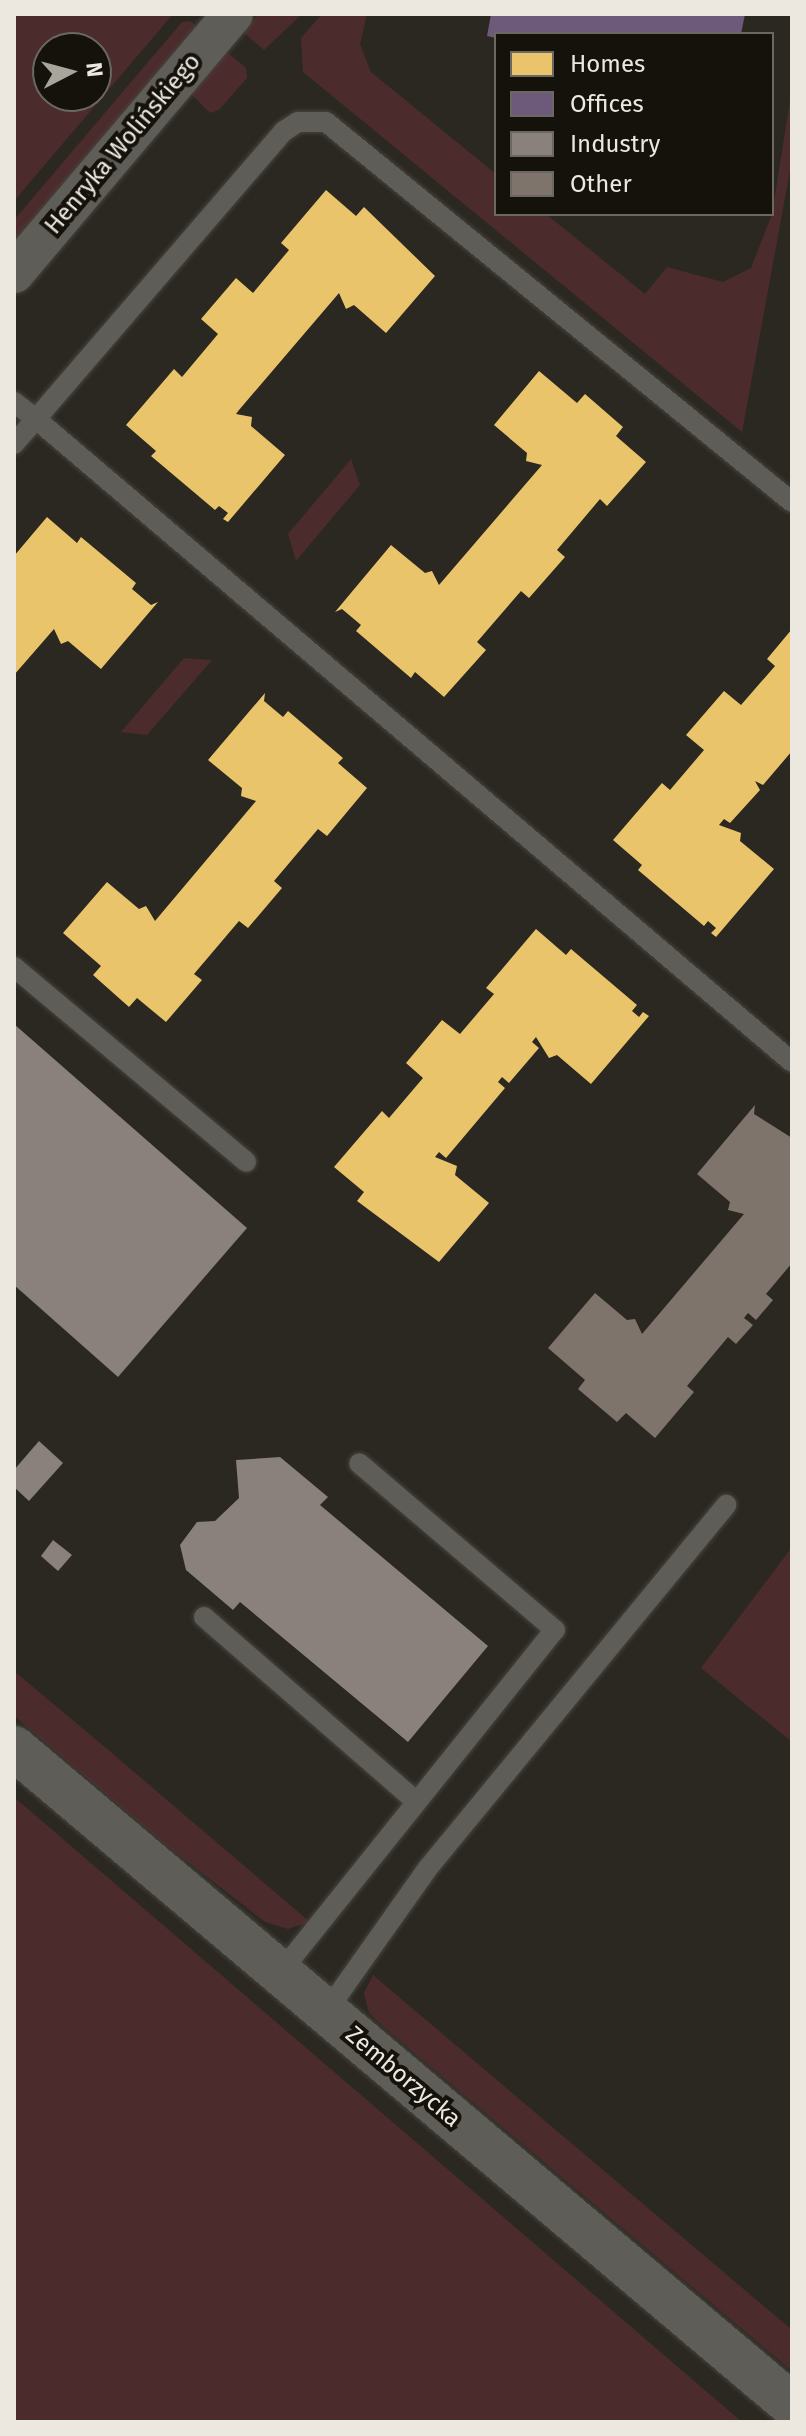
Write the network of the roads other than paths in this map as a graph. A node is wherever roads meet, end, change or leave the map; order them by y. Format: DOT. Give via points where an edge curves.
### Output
graph roads {
  1 [pos="233,14"];
  2 [pos="14,273"];
  3 [pos="14,402"];
  4 [pos="36,419"];
  5 [pos="14,444"];
  6 [pos="792,502"];
  7 [pos="14,967"];
  8 [pos="792,1062"];
  9 [pos="246,1162"];
  10 [pos="359,1463"];
  11 [pos="726,1505"];
  12 [pos="204,1617"];
  13 [pos="14,1748"];
  14 [pos="416,1801"];
  15 [pos="279,1974"];
  16 [pos="326,2012"];
  17 [pos="792,2405"];
  1 -- 2 [label="street, Henryka Wolińskiego"];
  3 -- 4 [label="lane"];
  4 -- 5 [label="lane"];
  4 -- 6 [label="lane" via="284,131 312,121 341,130"];
  4 -- 8 [label="lane"];
  7 -- 9 [label="lane"];
  10 -- 14 [label="lane" via="555,1630"];
  11 -- 16 [label="lane" via="428,1868"];
  12 -- 14 [label="lane"];
  13 -- 15 [label="street, Zemborzycka"];
  14 -- 15 [label="lane"];
  15 -- 16 [label="street, Zemborzycka"];
  16 -- 17 [label="street, Zemborzycka"];
}
